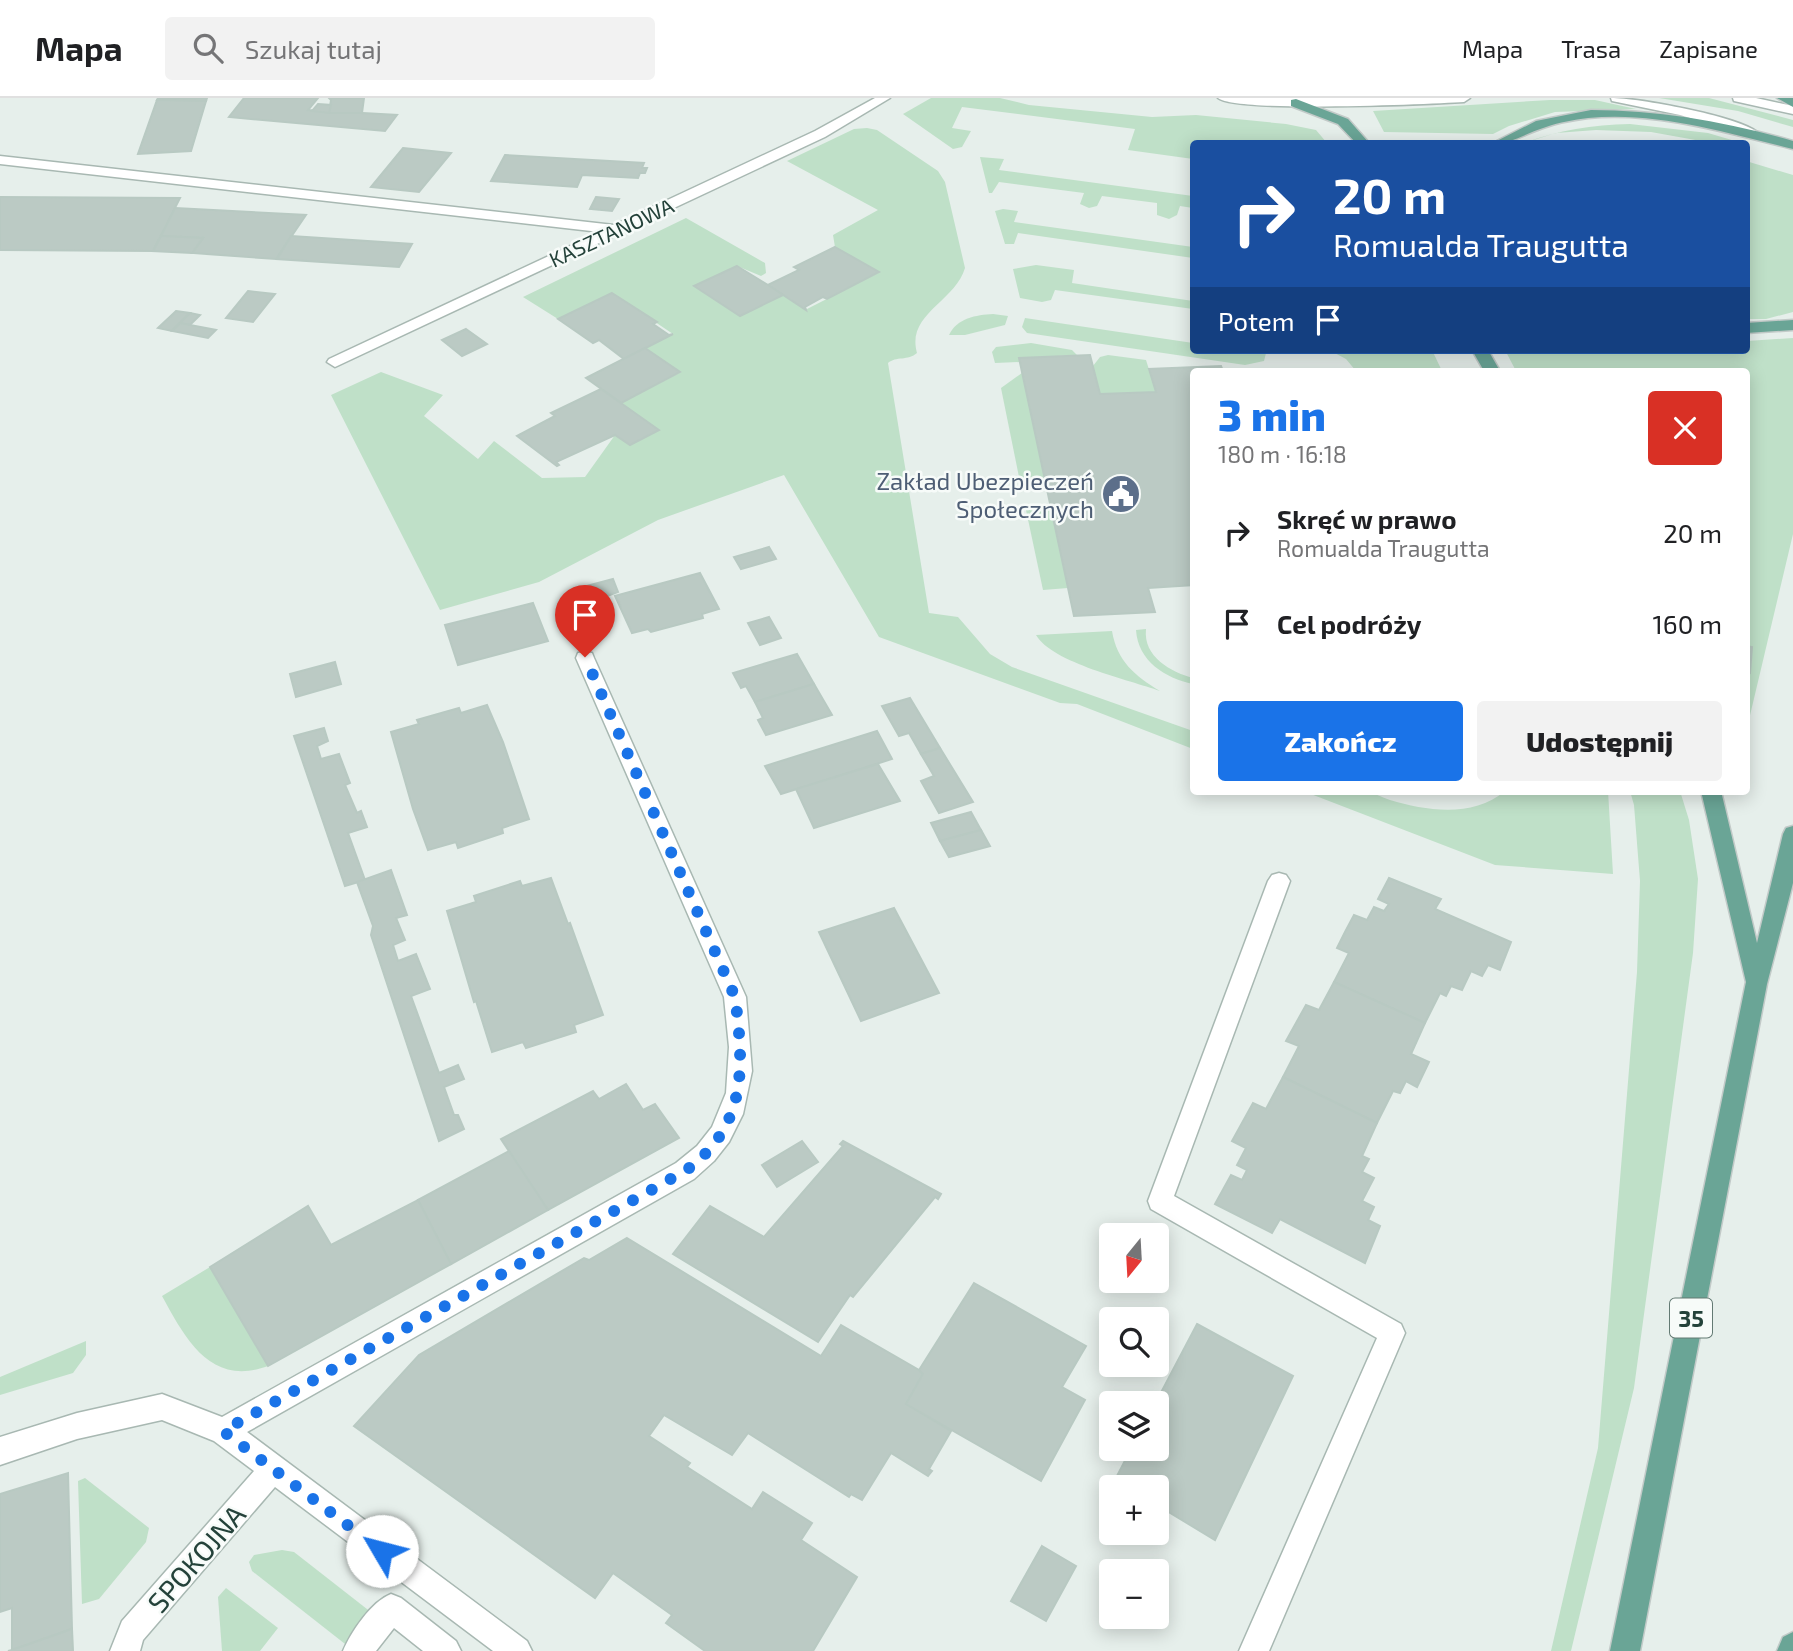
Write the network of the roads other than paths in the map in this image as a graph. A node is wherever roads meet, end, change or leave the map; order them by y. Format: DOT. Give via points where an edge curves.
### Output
graph roads {
  1 [pos="884,98"];
  2 [pos="1224,98"];
  3 [pos="1464,98"];
  4 [pos="1617,98"];
  5 [pos="1739,98"];
  6 [pos="1783,98"];
  7 [pos="1296,103"];
  8 [pos="1793,103"];
  9 [pos="1793,110"];
  10 [pos="1750,132"];
  11 [pos="1360,140"];
  12 [pos="1503,140"];
  13 [pos="1793,145"];
  14 [pos="0,160"];
  15 [pos="618,229"];
  16 [pos="1793,325"];
  17 [pos="1750,328"];
  18 [pos="335,362"];
  19 [pos="585,657"];
  20 [pos="1712,795"];
  21 [pos="1793,834"];
  22 [pos="1279,881"];
  23 [pos="1784,927"];
  24 [pos="1756,984"];
  25 [pos="223,1431"];
  26 [pos="0,1451"];
  27 [pos="273,1469"];
  28 [pos="125,1651"];
  29 [pos="358,1651"];
  30 [pos="446,1651"];
  31 [pos="517,1651"];
  32 [pos="1254,1651"];
  33 [pos="1625,1651"];
  1 -- 15 [label="street, KASZTANOWA" via="820,134"];
  2 -- 7 [label="street"];
  3 -- 7 [label="street"];
  4 -- 10 [label="street"];
  5 -- 9 [label="street"];
  6 -- 8 [label="main road"];
  7 -- 11 [label="main road" via="1345,123"];
  10 -- 12 [label="main road" via="1643,117 1569,116"];
  10 -- 13 [label="main road"];
  14 -- 15 [label="street"];
  15 -- 18 [label="street, KASZTANOWA"];
  16 -- 17 [label="main road"];
  19 -- 25 [label="street" via="735,997 742,1048 734,1107 705,1157 685,1171"];
  20 -- 24 [label="main road"];
  21 -- 23 [label="main road, 35"];
  22 -- 32 [label="street" via="1160,1201 1392,1333"];
  23 -- 24 [label="main road, 35"];
  24 -- 33 [label="main road, 35"];
  25 -- 26 [label="street" via="162,1407 77,1426"];
  25 -- 27 [label="street"];
  27 -- 28 [label="street, SPOKOJNA" via="132,1631"];
  27 -- 31 [label="street"];
  29 -- 30 [label="street" via="391,1608"];
}
